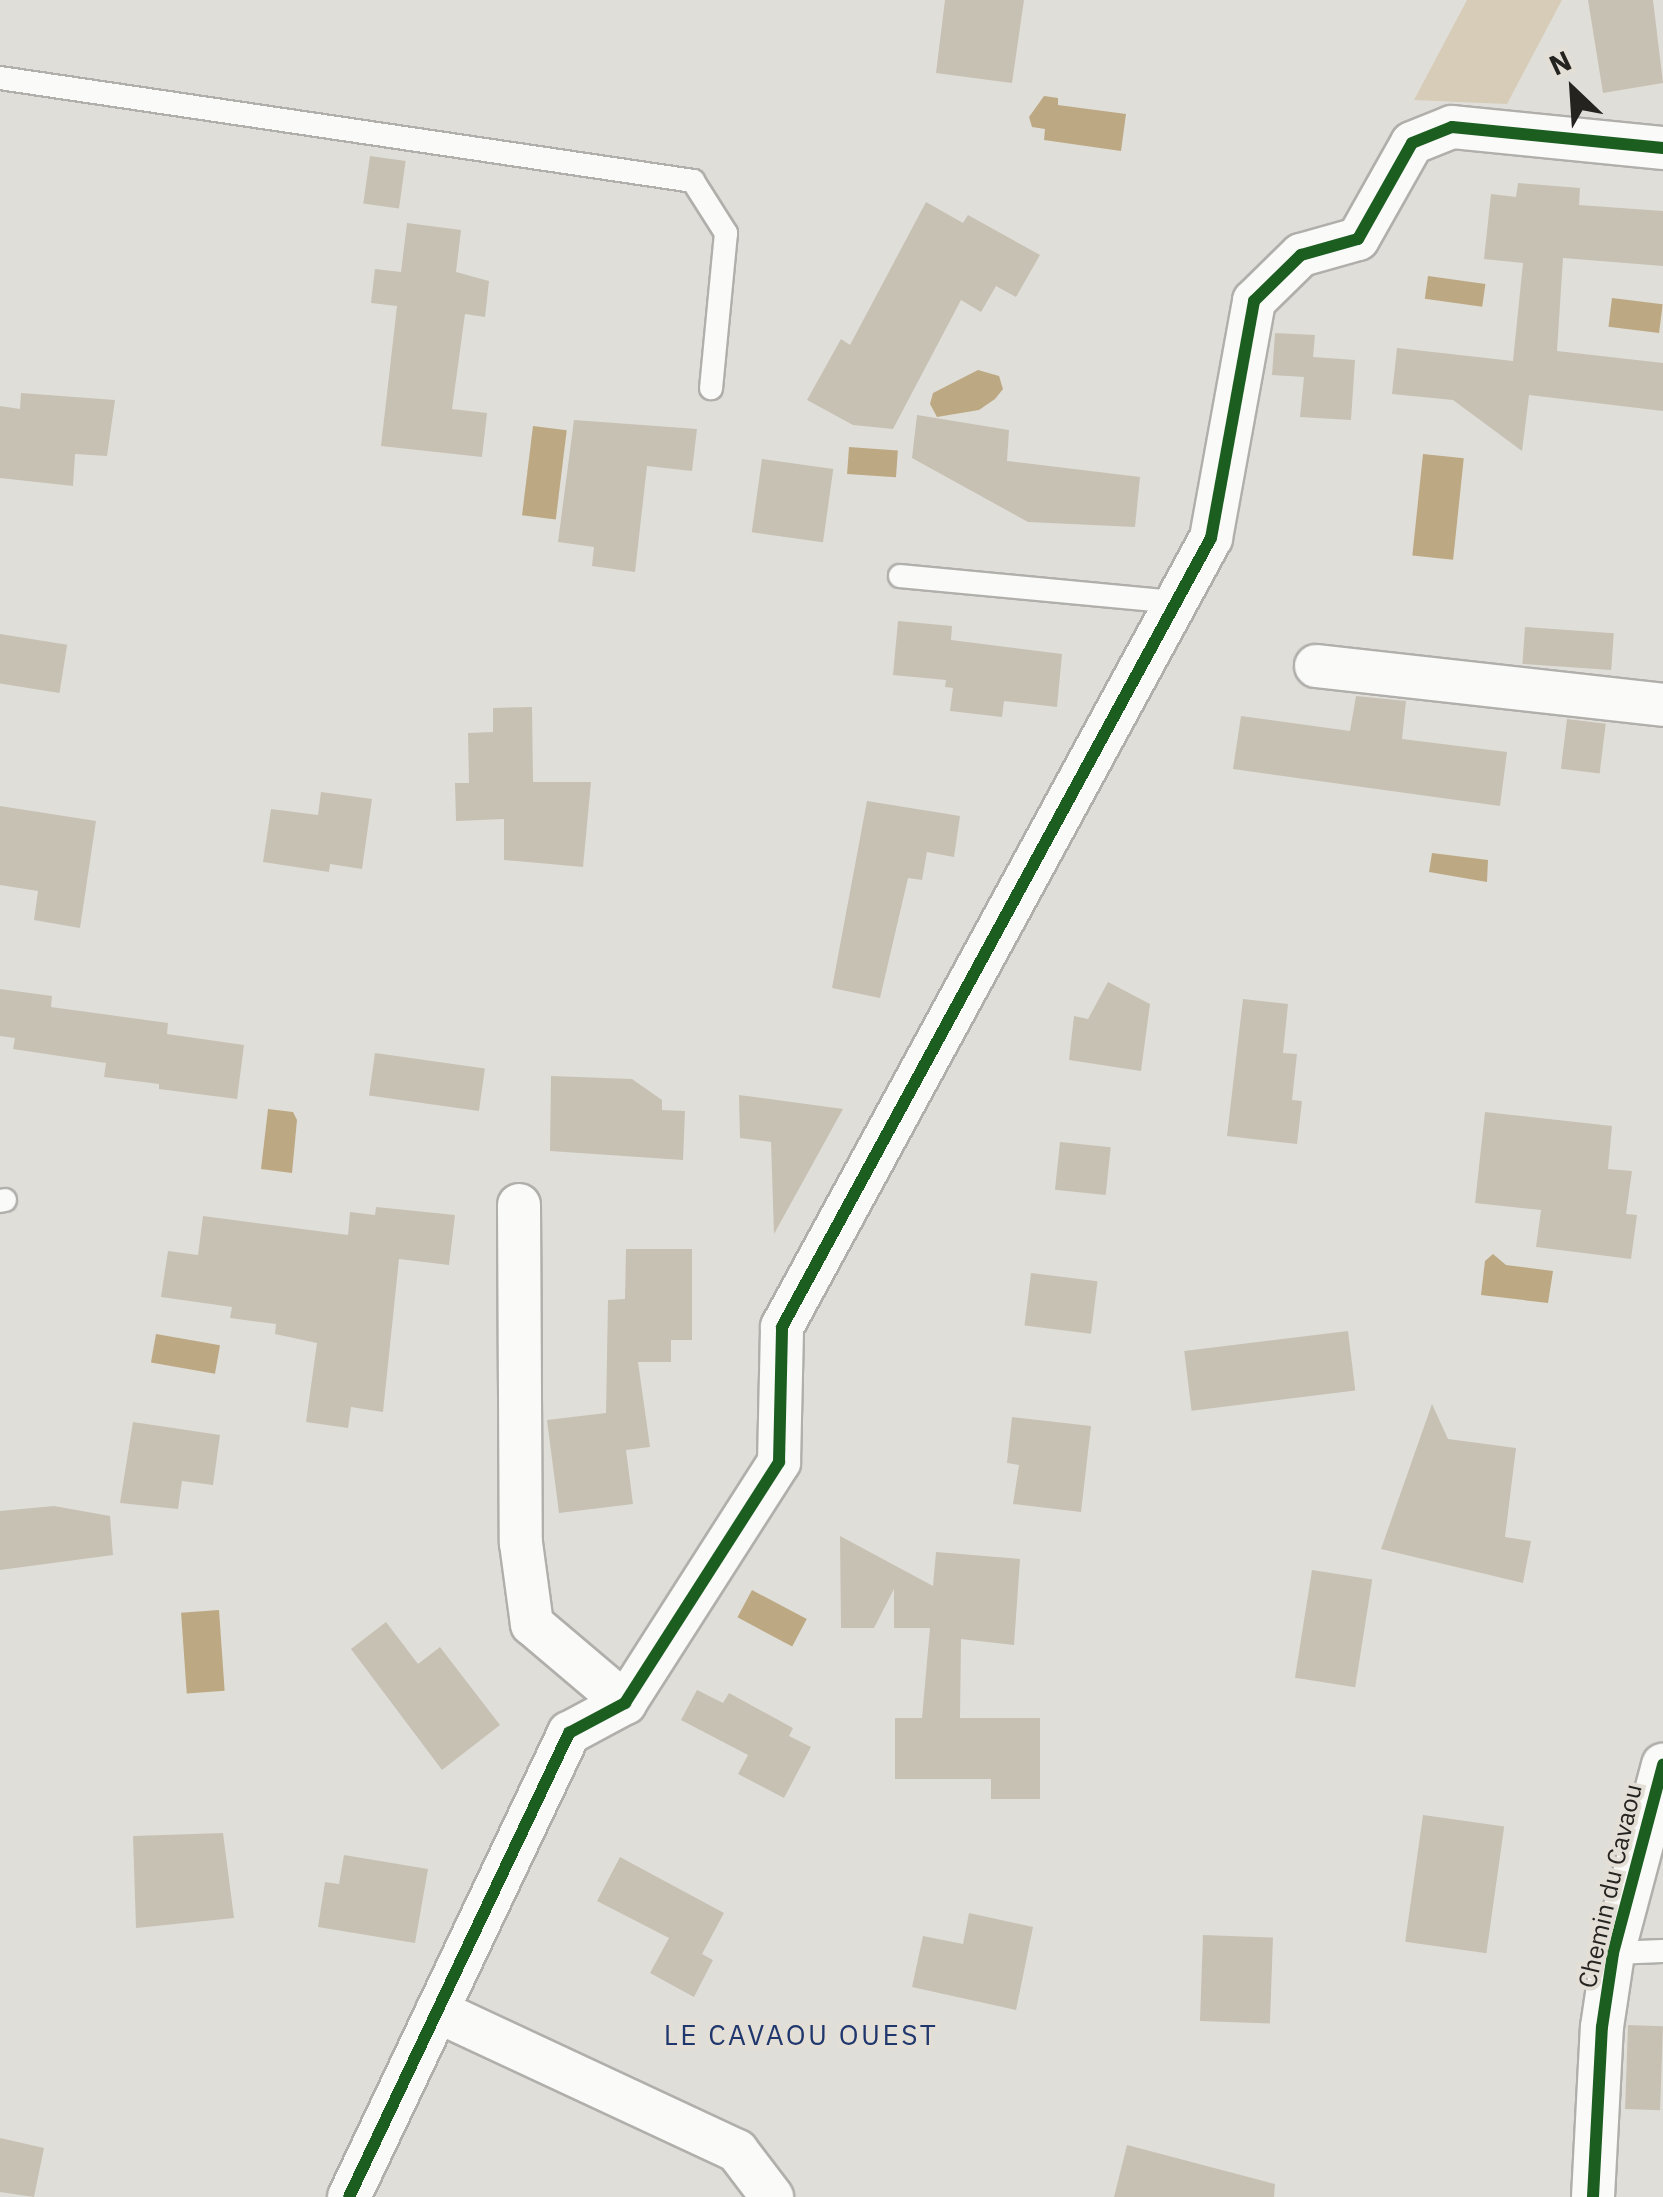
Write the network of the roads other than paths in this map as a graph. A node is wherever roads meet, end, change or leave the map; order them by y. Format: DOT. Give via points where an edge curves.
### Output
graph roads {
  1 [pos="0,78"];
  2 [pos="1663,148"];
  3 [pos="712,388"];
  4 [pos="900,576"];
  5 [pos="1176,602"];
  6 [pos="1316,666"];
  7 [pos="1663,705"];
  8 [pos="520,1205"];
  9 [pos="626,1703"];
  10 [pos="1663,1765"];
  11 [pos="1663,1951"];
  12 [pos="1613,1953"];
  13 [pos="437,2011"];
  14 [pos="349,2197"];
  15 [pos="772,2197"];
  16 [pos="1593,2197"];
  1 -- 3 [label="lane" via="693,181 726,232"];
  2 -- 5 [label="street" via="1452,126 1412,143 1358,239 1302,254 1254,301 1211,538"];
  4 -- 5 [label="lane"];
  5 -- 9 [label="street" via="782,1326 779,1462"];
  6 -- 7 [label="street"];
  8 -- 9 [label="street" via="521,1543 532,1624"];
  9 -- 13 [label="street" via="569,1733"];
  10 -- 12 [label="street, Chemin du Cavaou"];
  11 -- 12 [label="lane"];
  12 -- 16 [label="street, Chemin du Cavaou"];
  13 -- 14 [label="street"];
  13 -- 15 [label="street" via="736,2151"];
}
